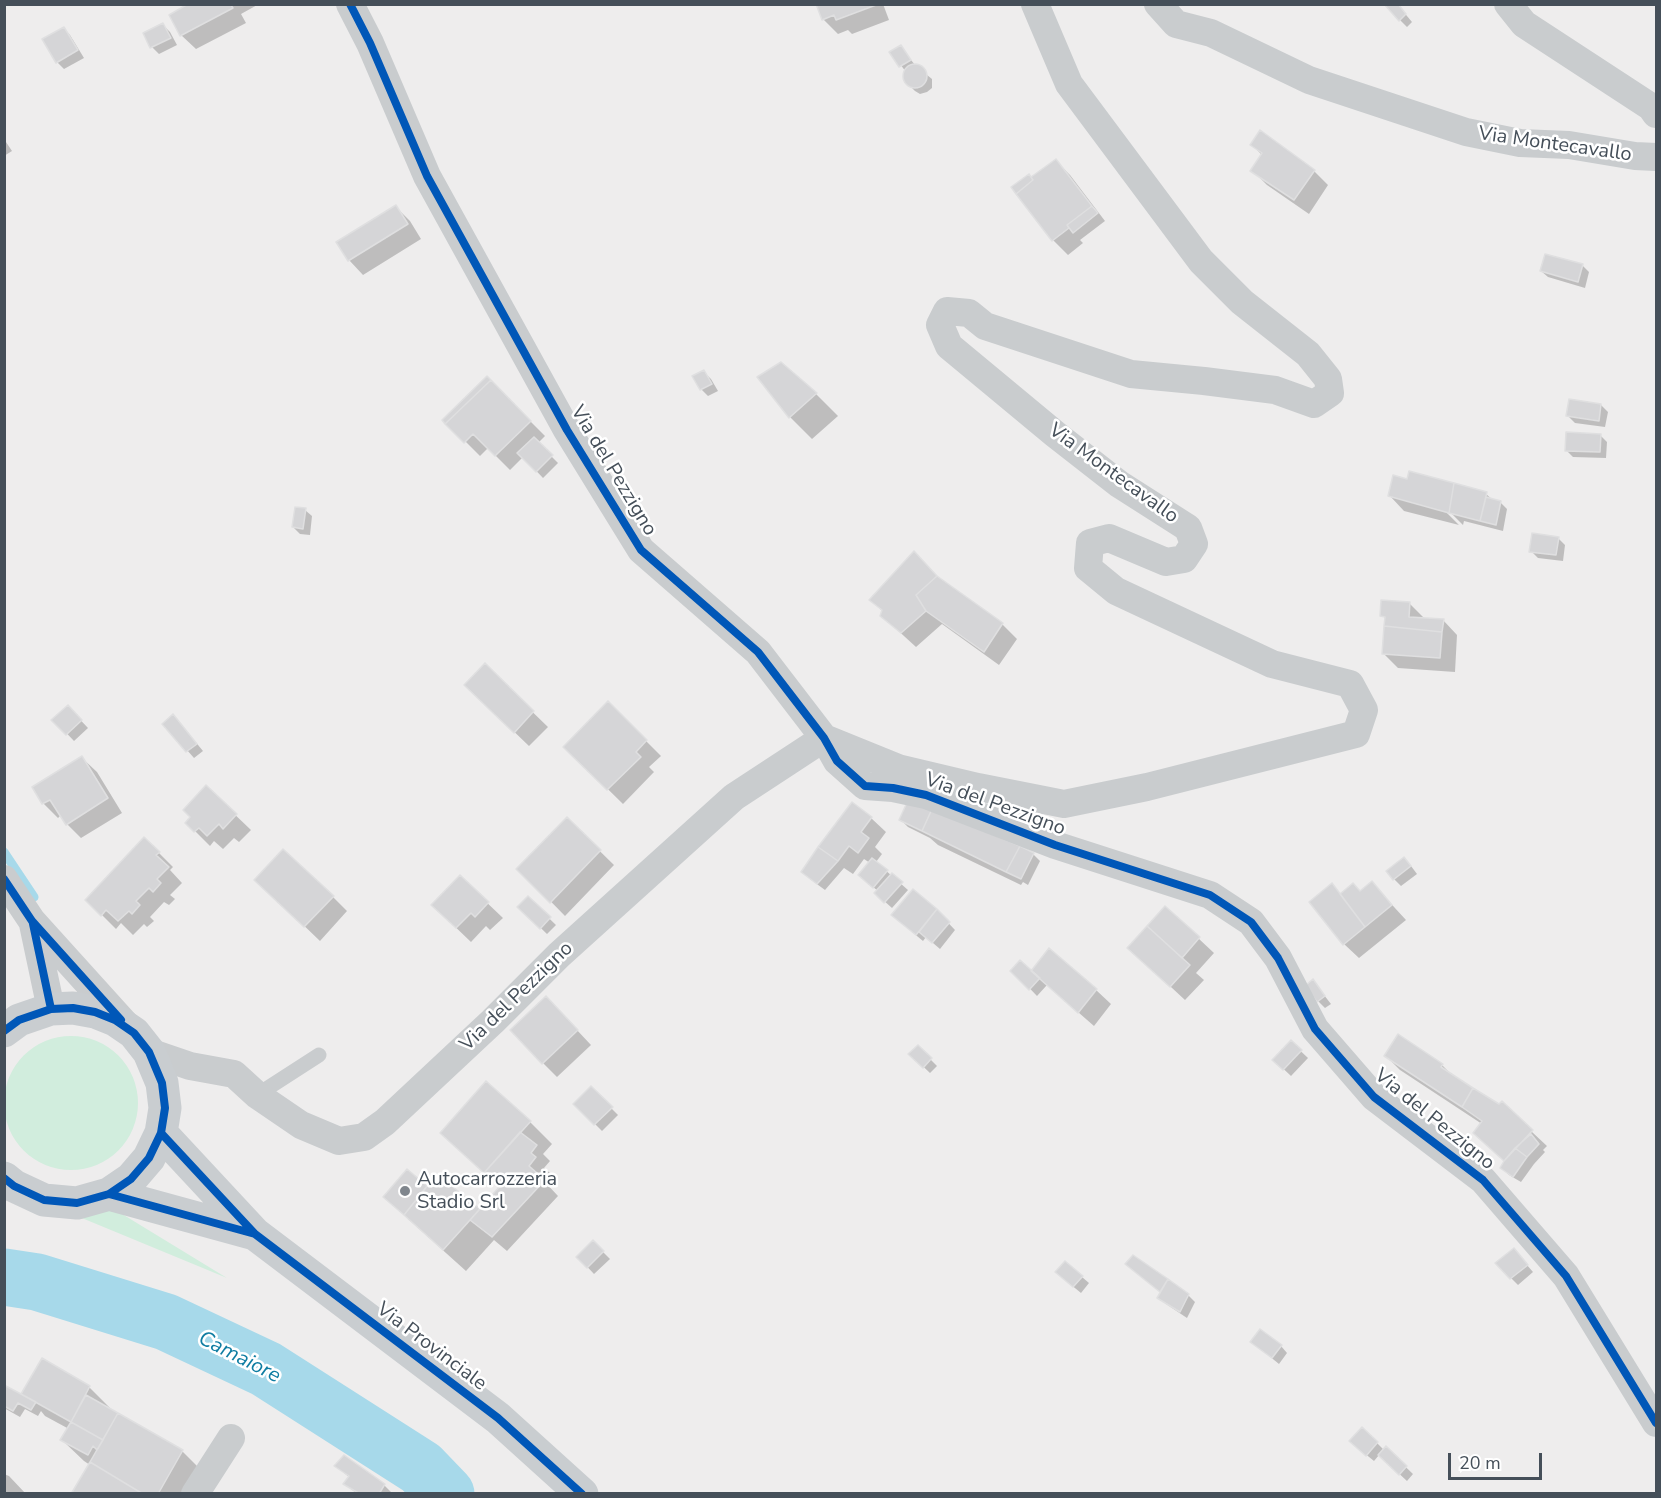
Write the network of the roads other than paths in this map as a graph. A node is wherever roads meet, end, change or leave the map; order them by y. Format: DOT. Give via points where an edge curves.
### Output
graph roads {
  1 [pos="350,4"];
  2 [pos="1035,4"];
  3 [pos="1158,4"];
  4 [pos="1508,4"];
  5 [pos="1656,114"];
  6 [pos="1656,158"];
  7 [pos="824,738"];
  8 [pos="4,879"];
  9 [pos="32,921"];
  10 [pos="51,1009"];
  11 [pos="9,1022"];
  12 [pos="142,1043"];
  13 [pos="319,1055"];
  14 [pos="189,1066"];
  15 [pos="162,1083"];
  16 [pos="257,1095"];
  17 [pos="161,1133"];
  18 [pos="4,1178"];
  19 [pos="109,1194"];
  20 [pos="255,1234"];
  21 [pos="1656,1423"];
  22 [pos="231,1438"];
  23 [pos="195,1494"];
  24 [pos="582,1494"];
  1 -- 7 [label="street, Via del Pezzigno" via="427,176 567,430 641,550 758,652"];
  2 -- 7 [label="street, Via Montecavallo" via="1070,84 1201,261 1242,302 1308,354 1328,379 1330,393 1314,404 1275,390 1131,375 986,326 969,313 947,311 940,326 949,346 1119,484 1188,528 1194,544 1184,559 1166,562 1109,538 1090,543 1088,568 1116,591 1272,664 1350,684 1364,710 1356,734 1064,804 898,768"];
  3 -- 6 [label="street, Via Montecavallo" via="1176,24 1211,33 1309,80 1466,132 1521,143 1569,145"];
  4 -- 5 [label="street" via="1524,24"];
  7 -- 16 [label="street, Via del Pezzigno" via="734,796 364,1137 339,1142 301,1125"];
  7 -- 21 [label="street, Via del Pezzigno" via="837,761 865,786 926,795 1055,845 1210,895 1251,922 1278,958 1315,1029 1374,1097 1483,1180 1566,1276"];
  8 -- 9 [label="street"];
  9 -- 10 [label="street"];
  9 -- 12 [label="street"];
  10 -- 11 [label="main road"];
  10 -- 12 [label="main road" via="95,1012 115,1020"];
  12 -- 14 [label="street, Via del Pezzigno"];
  12 -- 15 [label="main road"];
  13 -- 16 [label="lane"];
  14 -- 15 [label="street"];
  14 -- 16 [label="street, Via del Pezzigno" via="234,1074"];
  15 -- 17 [label="main road" via="165,1108"];
  17 -- 19 [label="main road" via="149,1158 131,1179"];
  17 -- 20 [label="main road, Via Provinciale"];
  18 -- 19 [label="main road" via="44,1200 76,1203"];
  19 -- 20 [label="main road, Via Provinciale"];
  20 -- 24 [label="main road, Via Provinciale" via="498,1418"];
  22 -- 23 [label="street"];
}
